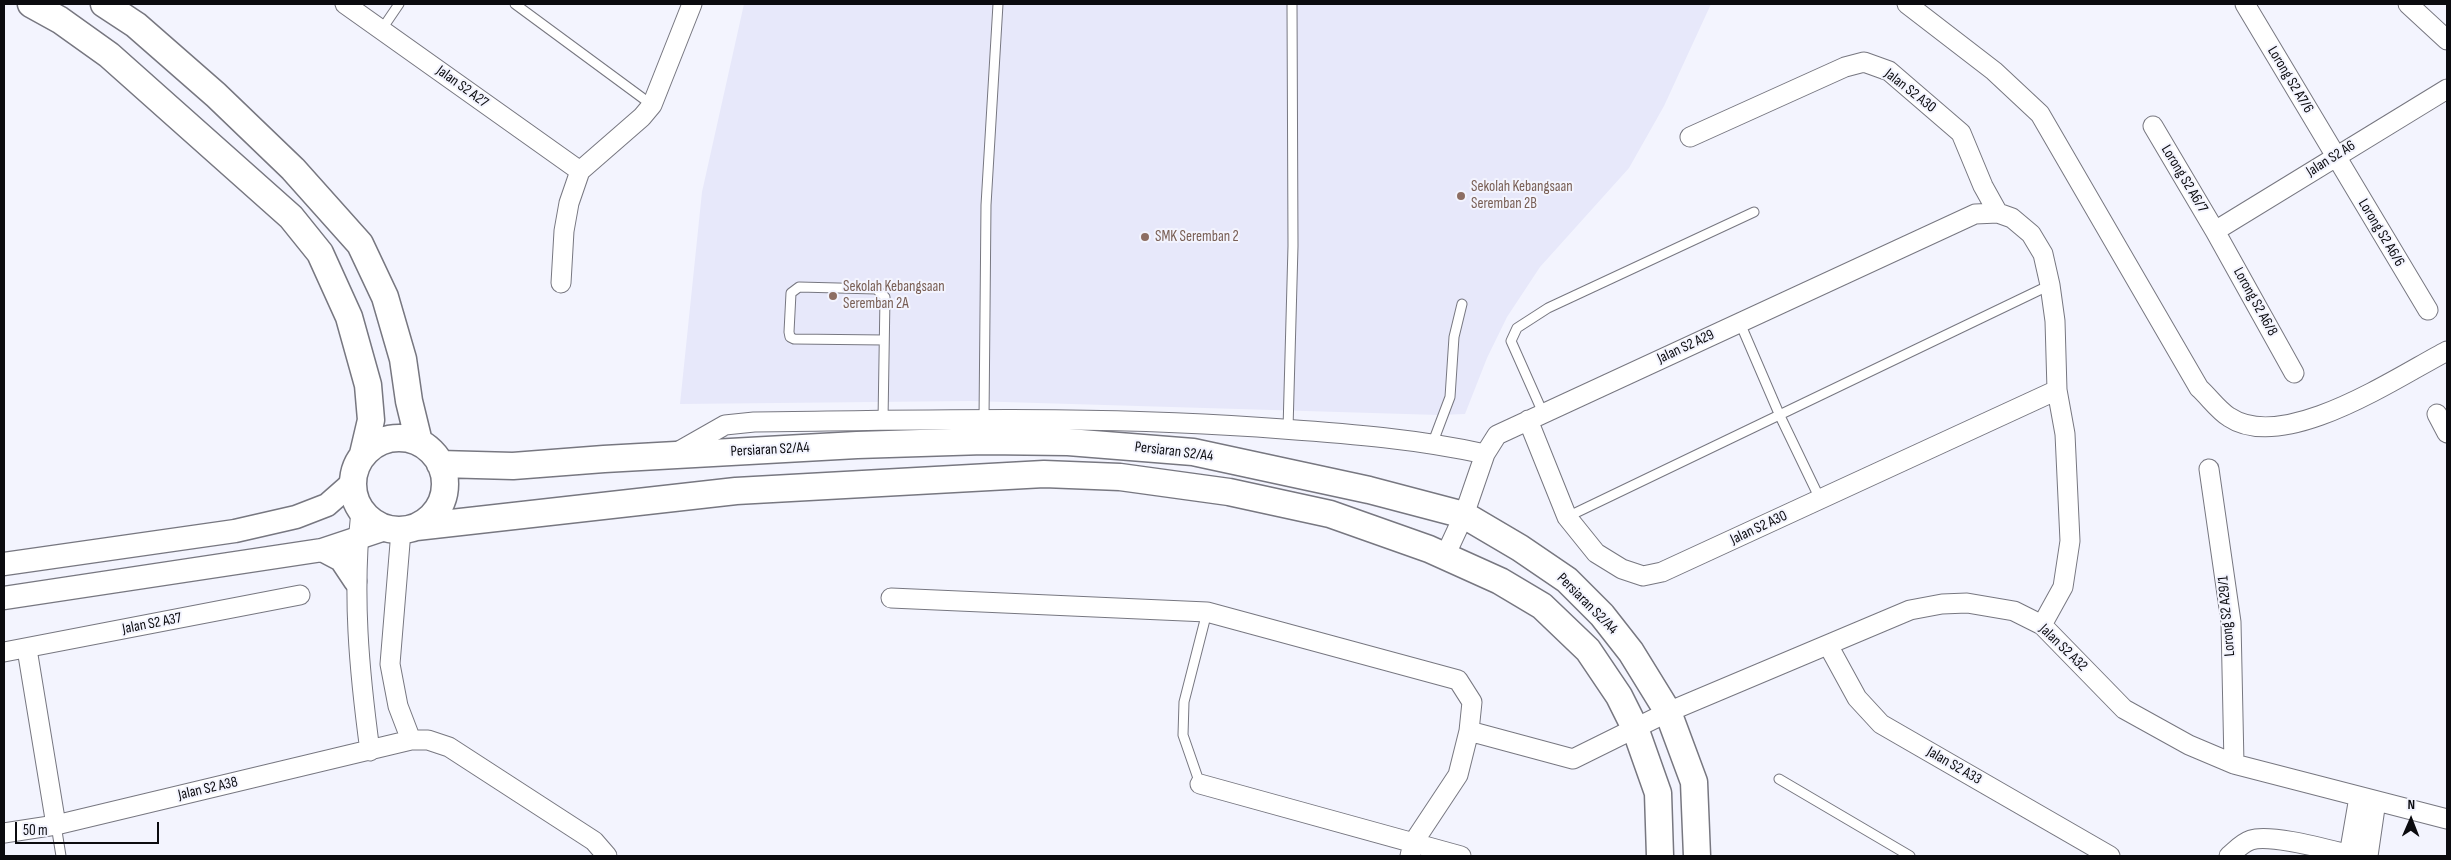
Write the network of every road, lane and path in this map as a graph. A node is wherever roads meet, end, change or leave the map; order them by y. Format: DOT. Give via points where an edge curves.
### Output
graph roads {
  1 [pos="31,4"];
  2 [pos="104,4"];
  3 [pos="345,4"];
  4 [pos="399,4"];
  5 [pos="515,4"];
  6 [pos="998,4"];
  7 [pos="1292,4"];
  8 [pos="1908,4"];
  9 [pos="2245,4"];
  10 [pos="2408,4"];
  11 [pos="687,6"];
  12 [pos="382,30"];
  13 [pos="2447,40"];
  14 [pos="2447,88"];
  15 [pos="652,105"];
  16 [pos="2152,126"];
  17 [pos="1690,137"];
  18 [pos="2335,156"];
  19 [pos="580,171"];
  20 [pos="1754,212"];
  21 [pos="1998,213"];
  22 [pos="2216,231"];
  23 [pos="561,283"];
  24 [pos="2050,285"];
  25 [pos="1462,304"];
  26 [pos="2428,310"];
  27 [pos="1740,322"];
  28 [pos="884,340"];
  29 [pos="2447,350"];
  30 [pos="2294,373"];
  31 [pos="2057,390"];
  32 [pos="2442,411"];
  33 [pos="1780,416"];
  34 [pos="1535,417"];
  35 [pos="883,420"];
  36 [pos="1288,429"];
  37 [pos="984,430"];
  38 [pos="2447,433"];
  39 [pos="419,442"];
  40 [pos="1433,442"];
  41 [pos="363,454"];
  42 [pos="1485,454"];
  43 [pos="670,456"];
  44 [pos="440,464"];
  45 [pos="2209,469"];
  46 [pos="352,483"];
  47 [pos="1820,499"];
  48 [pos="361,511"];
  49 [pos="1464,515"];
  50 [pos="1567,517"];
  51 [pos="401,529"];
  52 [pos="358,540"];
  53 [pos="322,550"];
  54 [pos="1445,556"];
  55 [pos="4,564"];
  56 [pos="355,582"];
  57 [pos="300,595"];
  58 [pos="4,598"];
  59 [pos="891,598"];
  60 [pos="1207,612"];
  61 [pos="2042,625"];
  62 [pos="1828,645"];
  63 [pos="27,649"];
  64 [pos="4,652"];
  65 [pos="1668,712"];
  66 [pos="1636,728"];
  67 [pos="1469,731"];
  68 [pos="411,740"];
  69 [pos="370,751"];
  70 [pos="2234,764"];
  71 [pos="1779,779"];
  72 [pos="1200,784"];
  73 [pos="2368,799"];
  74 [pos="2447,819"];
  75 [pos="56,825"];
  76 [pos="4,833"];
  77 [pos="1411,850"];
  78 [pos="61,856"];
  79 [pos="607,856"];
  80 [pos="1461,856"];
  81 [pos="1660,856"];
  82 [pos="1697,856"];
  83 [pos="1910,856"];
  84 [pos="2110,856"];
  85 [pos="2229,856"];
  86 [pos="2358,856"];
  1 -- 41 [label="main road" via="60,20 116,61 291,217 320,253 349,317 368,385 371,420"];
  2 -- 39 [label="main road" via="136,25 216,95 293,170 360,244 385,297 403,359 408,401"];
  3 -- 12 [label="street, Jalan S2 A27"];
  4 -- 12 [label="lane"];
  5 -- 15 [label="lane"];
  6 -- 37 [label="lane" via="986,205"];
  7 -- 36 [label="lane"];
  8 -- 29 [label="street" via="1994,71 2040,114 2199,388 2230,418 2255,426 2279,428 2310,421"];
  9 -- 18 [label="street, Lorong S2 A7/6"];
  10 -- 13 [label="street"];
  11 -- 15 [label="street"];
  12 -- 19 [label="street, Jalan S2 A27"];
  14 -- 18 [label="street, Jalan S2 A6"];
  15 -- 19 [label="street"];
  16 -- 22 [label="street, Lorong S2 A6/7"];
  17 -- 21 [label="street, Jalan S2 A30" via="1845,67 1864,62 1889,71 1961,133"];
  18 -- 22 [label="street, Jalan S2 A6"];
  18 -- 26 [label="street, Lorong S2 A6/6"];
  19 -- 23 [label="street" via="564,231"];
  20 -- 34 [label="lane" via="1548,308 1517,328 1511,342"];
  21 -- 24 [label="street" via="2012,218 2031,234 2043,254"];
  21 -- 27 [label="street, Jalan S2 A29" via="1975,214"];
  22 -- 30 [label="street, Lorong S2 A6/8"];
  24 -- 31 [label="street" via="2055,321"];
  24 -- 33 [label="lane"];
  25 -- 40 [label="lane" via="1454,337 1450,397"];
  27 -- 33 [label="lane"];
  27 -- 34 [label="street, Jalan S2 A29"];
  28 -- 28 [label="lane" via="885,297 876,289 799,287 791,293 790,337"];
  28 -- 35 [label="lane"];
  31 -- 47 [label="street, Jalan S2 A30"];
  31 -- 61 [label="street" via="2065,434 2070,541 2063,587"];
  32 -- 38 [label="street"];
  33 -- 47 [label="lane"];
  33 -- 50 [label="lane"];
  34 -- 42 [label="street, Jalan S2 A29" via="1497,435"];
  34 -- 50 [label="street, Jalan S2 A30"];
  35 -- 37 [label="street"];
  35 -- 43 [label="street" via="725,425"];
  36 -- 37 [label="street" via="1037,418"];
  36 -- 40 [label="street"];
  37 -- 43 [label="main road, Persiaran S2/A4" via="857,445"];
  37 -- 49 [label="main road, Persiaran S2/A4" via="1068,442 1193,452 1360,488"];
  39 -- 41 [label="main road" via="389,439 374,444"];
  39 -- 44 [label="main road"];
  40 -- 42 [label="street"];
  41 -- 46 [label="main road" via="355,468"];
  42 -- 49 [label="street, Jalan S2 A29"];
  43 -- 44 [label="main road, Persiaran S2/A4" via="513,466"];
  44 -- 51 [label="main road" via="445,478 442,501 429,520"];
  45 -- 70 [label="street, Lorong S2 A29/1" via="2231,622"];
  46 -- 48 [label="main road" via="354,498"];
  46 -- 55 [label="street" via="326,505 296,517 217,534"];
  47 -- 50 [label="street, Jalan S2 A30" via="1662,572 1643,576 1622,569 1596,553"];
  48 -- 51 [label="main road" via="372,522"];
  48 -- 52 [label="street"];
  49 -- 54 [label="street, Jalan S2 A29"];
  49 -- 65 [label="main road, Persiaran S2/A4" via="1567,580 1602,615 1631,652"];
  51 -- 52 [label="street"];
  51 -- 54 [label="main road" via="736,491 1044,474 1120,478 1229,492 1330,514"];
  51 -- 68 [label="street" via="390,664 398,706"];
  52 -- 53 [label="street"];
  52 -- 56 [label="street"];
  53 -- 56 [label="street" via="341,560"];
  53 -- 58 [label="street"];
  54 -- 66 [label="main road" via="1500,581 1542,606 1588,650"];
  56 -- 69 [label="street" via="359,665"];
  57 -- 63 [label="street, Jalan S2 A37"];
  59 -- 60 [label="street"];
  60 -- 67 [label="street" via="1458,680 1472,702"];
  60 -- 72 [label="lane" via="1184,702 1183,735"];
  61 -- 62 [label="street, Jalan S2 A32" via="2014,611 1991,606 1942,604 1910,610"];
  61 -- 70 [label="street, Jalan S2 A32" via="2124,709 2189,746"];
  62 -- 65 [label="street, Jalan S2 A32"];
  62 -- 84 [label="street, Jalan S2 A33" via="1857,698 1882,724"];
  63 -- 64 [label="street, Jalan S2 A37"];
  63 -- 75 [label="street"];
  65 -- 66 [label="street, Jalan S2 A32"];
  65 -- 82 [label="main road, Persiaran S2/A4" via="1694,782"];
  66 -- 67 [label="street, Jalan S2 A32" via="1573,759"];
  66 -- 81 [label="main road" via="1658,793"];
  67 -- 77 [label="street" via="1458,775"];
  68 -- 69 [label="street, Jalan S2 A38"];
  68 -- 79 [label="street" via="428,740 449,747 594,841"];
  69 -- 75 [label="street, Jalan S2 A38"];
  70 -- 73 [label="street, Jalan S2 A32"];
  71 -- 83 [label="lane"];
  72 -- 77 [label="street"];
  73 -- 74 [label="street, Jalan S2 A32"];
  73 -- 86 [label="street" via="2354,824"];
  73 -- 86 [label="street" via="2373,827"];
  75 -- 76 [label="street, Jalan S2 A38"];
  75 -- 78 [label="lane"];
  77 -- 80 [label="street"];
  85 -- 86 [label="street" via="2252,839 2274,838"];
}
